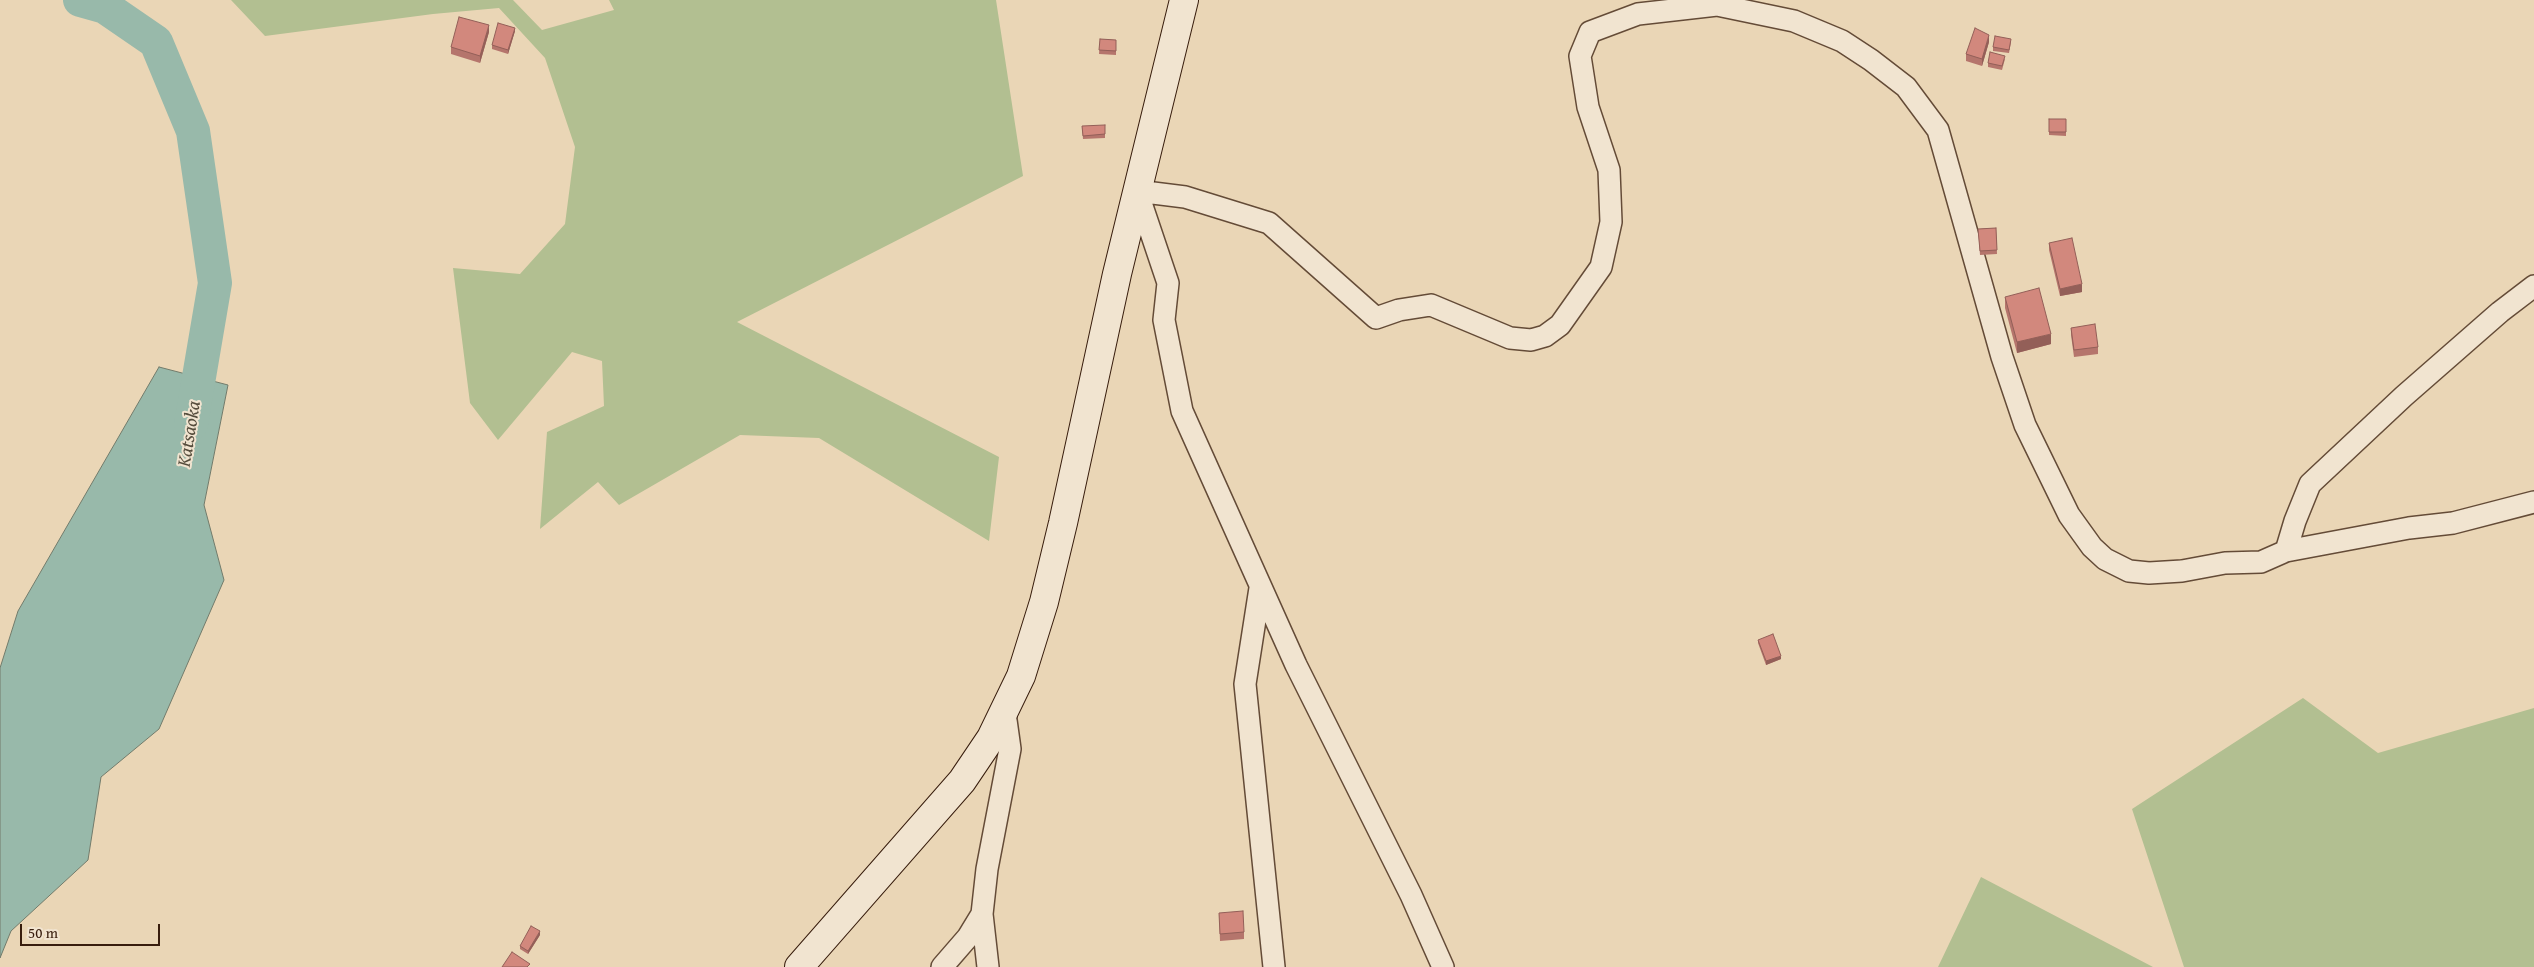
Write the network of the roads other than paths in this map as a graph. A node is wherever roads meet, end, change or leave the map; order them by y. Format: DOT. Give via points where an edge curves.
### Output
graph roads {
  1 [pos="1184,0"];
  2 [pos="1137,191"];
  3 [pos="2534,286"];
  4 [pos="2534,502"];
  5 [pos="2286,551"];
  6 [pos="1260,588"];
  7 [pos="1005,712"];
  8 [pos="982,914"];
  9 [pos="799,967"];
  10 [pos="942,967"];
  11 [pos="988,967"];
  12 [pos="1274,967"];
  13 [pos="1443,967"];
  1 -- 2 [label="main road"];
  2 -- 5 [label="street" via="1185,197 1269,223 1376,318 1431,305 1510,338 1531,340 1545,336 1560,325 1601,267 1611,222 1609,170 1588,106 1580,56 1590,32 1638,14 1717,5 1794,21 1842,41 1871,60 1906,87 1938,130 2024,425 2070,516 2092,547 2105,559 2129,571 2150,573 2260,562"];
  2 -- 6 [label="street" via="1168,283 1164,320 1182,411"];
  2 -- 7 [label="main road" via="1046,594 1021,676"];
  3 -- 5 [label="street" via="2404,396 2310,484 2294,521"];
  4 -- 5 [label="street" via="2453,523"];
  6 -- 12 [label="street" via="1245,684"];
  6 -- 13 [label="street"];
  7 -- 8 [label="street" via="1010,750 987,869"];
  7 -- 9 [label="main road" via="962,781"];
  8 -- 10 [label="street" via="968,937"];
  8 -- 11 [label="street"];
}
